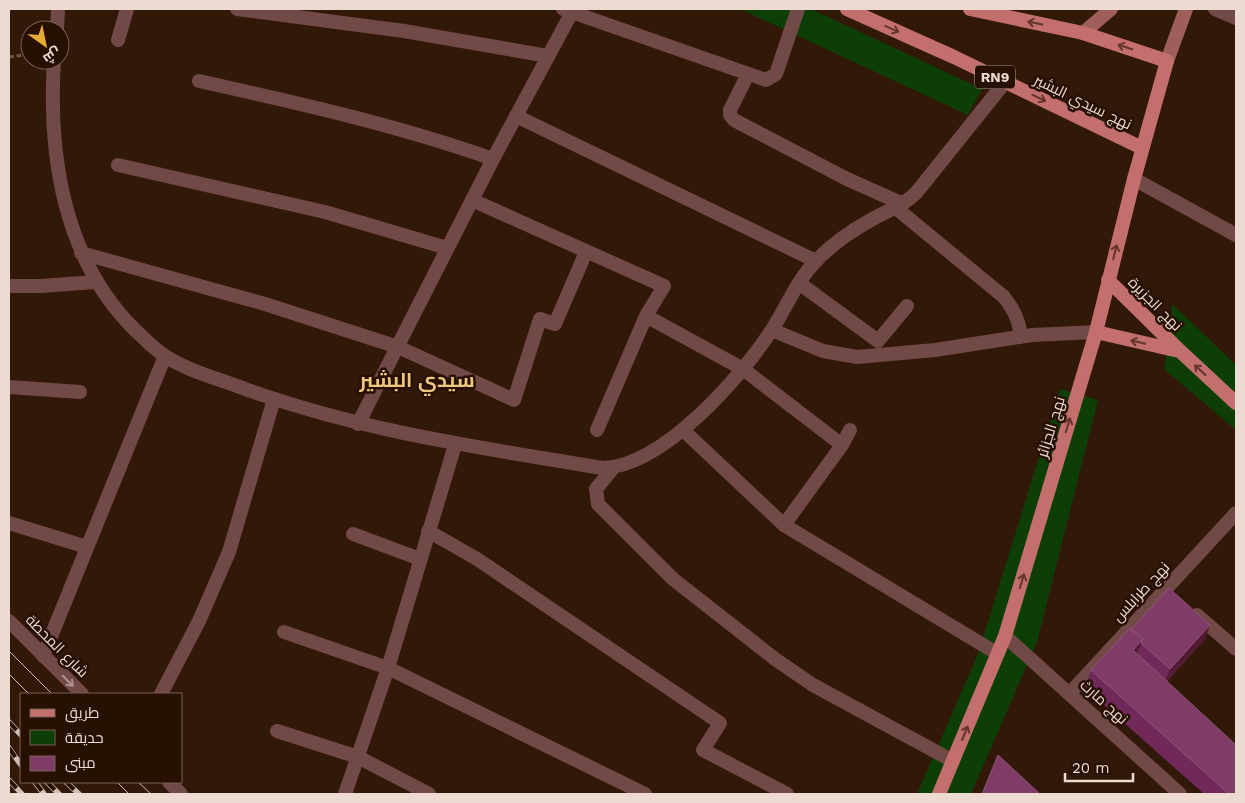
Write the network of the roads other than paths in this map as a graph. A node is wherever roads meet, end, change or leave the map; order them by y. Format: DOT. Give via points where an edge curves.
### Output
graph roads {
  1 [pos="126,9"];
  2 [pos="237,9"];
  3 [pos="798,9"];
  4 [pos="847,9"];
  5 [pos="970,9"];
  6 [pos="1111,9"];
  7 [pos="1186,9"];
  8 [pos="1215,9"];
  9 [pos="568,11"];
  10 [pos="1236,18"];
  11 [pos="1083,33"];
  12 [pos="118,40"];
  13 [pos="548,56"];
  14 [pos="1167,61"];
  15 [pos="54,70"];
  16 [pos="748,74"];
  17 [pos="199,81"];
  18 [pos="1005,82"];
  19 [pos="516,116"];
  20 [pos="1142,148"];
  21 [pos="493,159"];
  22 [pos="118,165"];
  23 [pos="1134,178"];
  24 [pos="472,200"];
  25 [pos="900,206"];
  26 [pos="1236,235"];
  27 [pos="447,248"];
  28 [pos="586,252"];
  29 [pos="81,253"];
  30 [pos="816,261"];
  31 [pos="1108,280"];
  32 [pos="95,282"];
  33 [pos="799,283"];
  34 [pos="9,286"];
  35 [pos="907,306"];
  36 [pos="646,316"];
  37 [pos="772,330"];
  38 [pos="1096,332"];
  39 [pos="1021,337"];
  40 [pos="398,347"];
  41 [pos="1180,351"];
  42 [pos="165,356"];
  43 [pos="743,369"];
  44 [pos="9,387"];
  45 [pos="80,392"];
  46 [pos="274,399"];
  47 [pos="1236,403"];
  48 [pos="358,424"];
  49 [pos="598,430"];
  50 [pos="683,430"];
  51 [pos="850,430"];
  52 [pos="455,445"];
  53 [pos="842,445"];
  54 [pos="613,468"];
  55 [pos="1236,513"];
  56 [pos="9,523"];
  57 [pos="784,526"];
  58 [pos="428,531"];
  59 [pos="353,534"];
  60 [pos="87,547"];
  61 [pos="420,558"];
  62 [pos="1167,588"];
  63 [pos="9,621"];
  64 [pos="284,632"];
  65 [pos="1005,636"];
  66 [pos="1236,649"];
  67 [pos="998,654"];
  68 [pos="43,656"];
  69 [pos="388,668"];
  70 [pos="81,693"];
  71 [pos="161,693"];
  72 [pos="1070,693"];
  73 [pos="277,731"];
  74 [pos="358,757"];
  75 [pos="953,761"];
  76 [pos="170,783"];
  77 [pos="181,794"];
  78 [pos="346,794"];
  79 [pos="429,794"];
  80 [pos="646,794"];
  81 [pos="787,794"];
  82 [pos="939,794"];
  83 [pos="1180,794"];
  1 -- 12 [label="street"];
  2 -- 13 [label="street" via="404,31"];
  3 -- 16 [label="street" via="774,76 766,80"];
  4 -- 18 [label="main road, نهج سيدي البشير / RN9, one-way"];
  11 -- 5 [label="main road, one-way"];
  6 -- 11 [label="main road"];
  7 -- 14 [label="main road"];
  8 -- 10 [label="street"];
  9 -- 13 [label="street"];
  9 -- 16 [label="street"];
  14 -- 11 [label="main road, one-way"];
  13 -- 19 [label="street"];
  14 -- 20 [label="main road, نهج الجزائر"];
  15 -- 29 [label="street" via="53,139 62,188"];
  16 -- 25 [label="street" via="730,110 734,120"];
  17 -- 21 [label="street" via="381,124"];
  18 -- 20 [label="main road, نهج سيدي البشير / RN9, one-way"];
  18 -- 25 [label="street" via="933,173"];
  19 -- 21 [label="street"];
  19 -- 30 [label="street"];
  20 -- 23 [label="main road, نهج الجزائر"];
  21 -- 24 [label="street"];
  22 -- 27 [label="street" via="325,212"];
  23 -- 26 [label="street"];
  31 -- 23 [label="main road, نهج الجزائر, one-way"];
  24 -- 27 [label="street"];
  24 -- 28 [label="street"];
  25 -- 30 [label="street" via="860,227"];
  25 -- 39 [label="street" via="999,292 1015,311"];
  27 -- 40 [label="street"];
  28 -- 36 [label="street" via="664,286"];
  28 -- 40 [label="street" via="555,324 540,319 514,400"];
  29 -- 32 [label="street"];
  29 -- 40 [label="street" via="265,304"];
  30 -- 33 [label="street"];
  31 -- 38 [label="main road, نهج الجزائر"];
  31 -- 41 [label="main road, نهج الجزيرة"];
  32 -- 34 [label="street"];
  32 -- 42 [label="street" via="130,325"];
  33 -- 35 [label="street" via="878,341"];
  33 -- 37 [label="street"];
  36 -- 43 [label="street"];
  36 -- 49 [label="street"];
  37 -- 39 [label="street" via="823,351 856,356 936,350"];
  37 -- 43 [label="street"];
  38 -- 39 [label="street"];
  41 -- 38 [label="main road, نهج الجزيرة, one-way"];
  65 -- 38 [label="main road, نهج الجزائر, one-way"];
  40 -- 48 [label="street"];
  47 -- 41 [label="main road, نهج الجزيرة, one-way"];
  42 -- 46 [label="street"];
  42 -- 60 [label="street"];
  43 -- 50 [label="street"];
  43 -- 53 [label="street"];
  44 -- 45 [label="street"];
  46 -- 48 [label="street"];
  46 -- 71 [label="street" via="229,552 191,637"];
  48 -- 52 [label="street"];
  50 -- 54 [label="street" via="642,457"];
  50 -- 57 [label="street"];
  51 -- 53 [label="street"];
  52 -- 54 [label="street"];
  52 -- 58 [label="street"];
  53 -- 57 [label="street"];
  54 -- 75 [label="street" via="596,489 598,504 673,579 738,632 813,685"];
  55 -- 62 [label="street, نهج طرابلس"];
  56 -- 60 [label="street"];
  57 -- 67 [label="street"];
  58 -- 61 [label="street"];
  58 -- 81 [label="street" via="477,559 720,723 703,750"];
  59 -- 61 [label="street"];
  60 -- 68 [label="street"];
  61 -- 69 [label="street"];
  62 -- 66 [label="street"];
  62 -- 72 [label="street, نهج طرابلس"];
  63 -- 68 [label="street, شارع المحطة"];
  64 -- 69 [label="street"];
  65 -- 67 [label="main road, نهج الجزائر"];
  65 -- 72 [label="street, نهج مارث"];
  75 -- 67 [label="main road, نهج الجزائر, one-way"];
  68 -- 70 [label="street, شارع المحطة, one-way"];
  69 -- 74 [label="street"];
  69 -- 80 [label="street"];
  72 -- 83 [label="street, نهج مارث"];
  73 -- 74 [label="street"];
  74 -- 78 [label="street"];
  74 -- 79 [label="street"];
  75 -- 82 [label="main road, نهج الجزائر"];
  76 -- 77 [label="street"];
}
